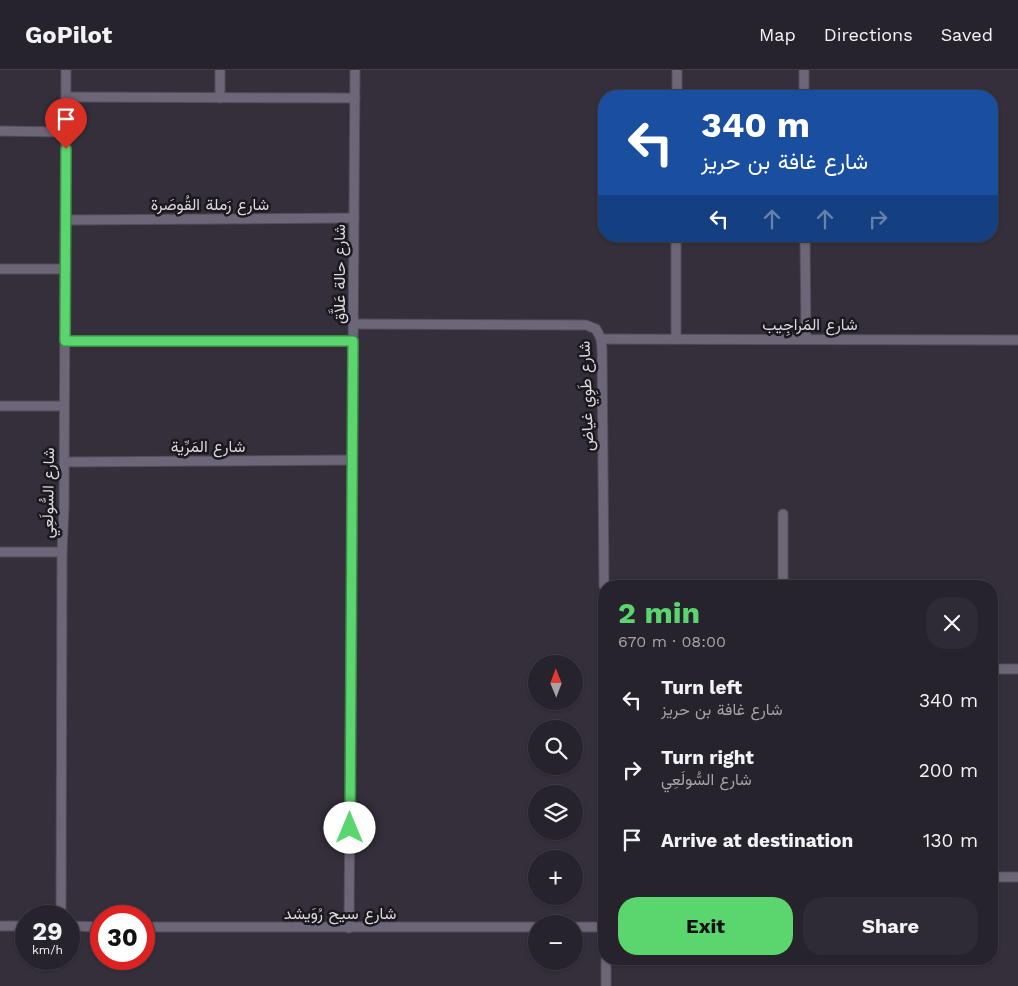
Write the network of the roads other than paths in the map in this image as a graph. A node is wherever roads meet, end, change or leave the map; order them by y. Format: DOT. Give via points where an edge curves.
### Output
graph roads {
  1 [pos="66,70"];
  2 [pos="220,70"];
  3 [pos="355,70"];
  4 [pos="678,70"];
  5 [pos="804,70"];
  6 [pos="677,90"];
  7 [pos="804,90"];
  8 [pos="66,98"];
  9 [pos="220,98"];
  10 [pos="355,98"];
  11 [pos="0,131"];
  12 [pos="66,132"];
  13 [pos="354,218"];
  14 [pos="66,220"];
  15 [pos="676,242"];
  16 [pos="805,242"];
  17 [pos="0,269"];
  18 [pos="65,269"];
  19 [pos="353,324"];
  20 [pos="601,339"];
  21 [pos="676,339"];
  22 [pos="806,339"];
  23 [pos="1018,340"];
  24 [pos="65,341"];
  25 [pos="353,341"];
  26 [pos="0,406"];
  27 [pos="64,406"];
  28 [pos="352,460"];
  29 [pos="64,462"];
  30 [pos="783,514"];
  31 [pos="0,552"];
  32 [pos="62,552"];
  33 [pos="604,580"];
  34 [pos="783,580"];
  35 [pos="998,669"];
  36 [pos="1018,669"];
  37 [pos="998,877"];
  38 [pos="1018,877"];
  39 [pos="61,905"];
  40 [pos="0,926"];
  41 [pos="15,926"];
  42 [pos="155,927"];
  43 [pos="528,927"];
  44 [pos="583,927"];
  45 [pos="598,927"];
  46 [pos="349,928"];
  47 [pos="606,965"];
  48 [pos="606,986"];
  1 -- 8 [label="street, شارع السُّولَعِي"];
  2 -- 9 [label="street"];
  3 -- 10 [label="street, شارع حالة عَلاَّق"];
  4 -- 6 [label="street"];
  5 -- 7 [label="street"];
  8 -- 9 [label="street"];
  8 -- 12 [label="street, شارع السُّولَعِي"];
  9 -- 10 [label="street"];
  10 -- 13 [label="street, شارع حالة عَلاَّق"];
  11 -- 12 [label="street"];
  12 -- 14 [label="street, شارع السُّولَعِي"];
  13 -- 14 [label="street, شارع رَملة القُوصَرة"];
  13 -- 19 [label="street, شارع حالة عَلاَّق"];
  14 -- 18 [label="street, شارع السُّولَعِي"];
  15 -- 21 [label="street"];
  16 -- 22 [label="street"];
  17 -- 18 [label="street"];
  18 -- 24 [label="street, شارع السُّولَعِي"];
  19 -- 20 [label="street, شارع طَوِي غياض" via="586,325 596,329"];
  19 -- 25 [label="street, شارع حالة عَلاَّق"];
  20 -- 21 [label="street, شارع المَراجِيب"];
  20 -- 33 [label="street, شارع طَوِي غياض"];
  21 -- 22 [label="street, شارع المَراجِيب"];
  22 -- 23 [label="street, شارع المَراجِيب"];
  24 -- 25 [label="street"];
  24 -- 27 [label="street, شارع السُّولَعِي"];
  25 -- 28 [label="street, شارع حالة عَلاَّق"];
  26 -- 27 [label="street"];
  27 -- 29 [label="street, شارع السُّولَعِي"];
  28 -- 29 [label="street, شارع المَرِّية"];
  28 -- 46 [label="street, شارع حالة عَلاَّق"];
  29 -- 32 [label="street, شارع السُّولَعِي"];
  30 -- 34 [label="street"];
  31 -- 32 [label="street"];
  32 -- 39 [label="street, شارع السُّولَعِي"];
  35 -- 36 [label="street"];
  37 -- 38 [label="street"];
  40 -- 41 [label="street"];
  42 -- 46 [label="street, شارع سيح رُوَيشد"];
  43 -- 46 [label="street, شارع سيح رُوَيشد"];
  44 -- 45 [label="street"];
  47 -- 48 [label="street"];
}
